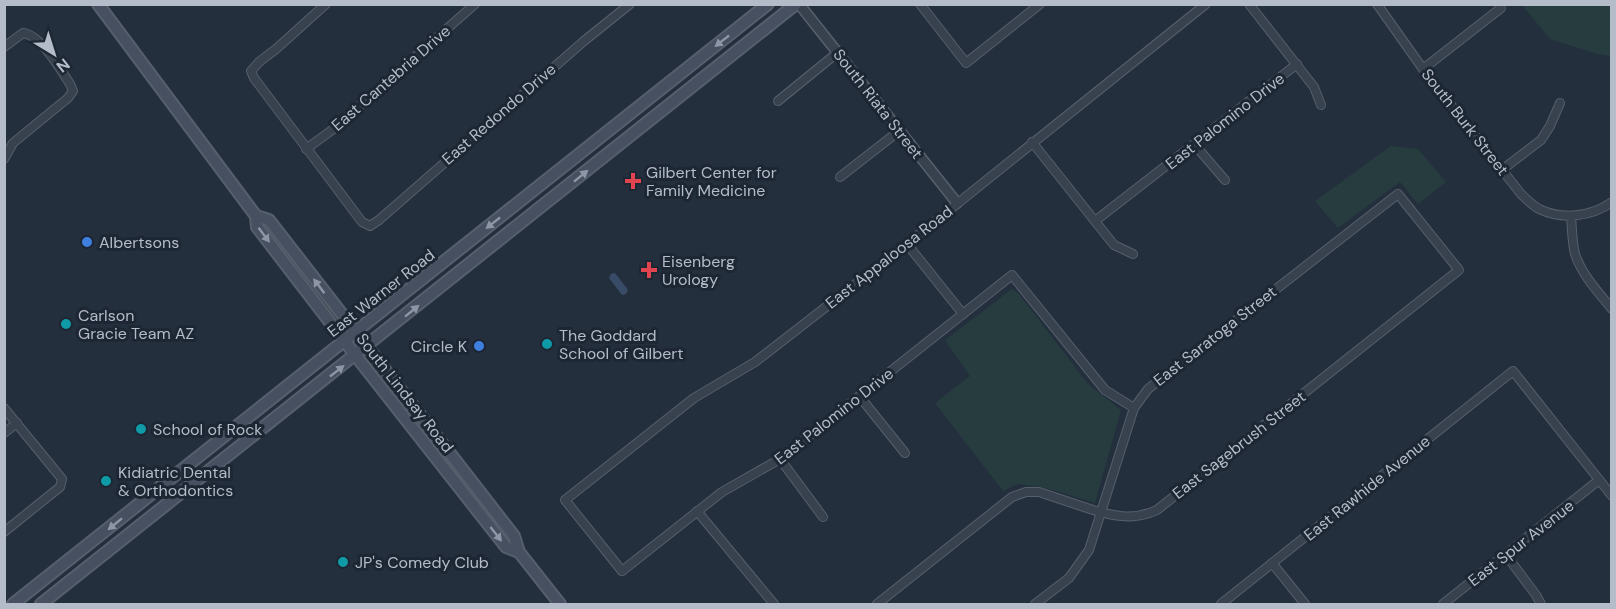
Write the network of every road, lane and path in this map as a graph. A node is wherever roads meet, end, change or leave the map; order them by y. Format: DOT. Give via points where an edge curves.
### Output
graph roads {
  1 [pos="98,4"];
  2 [pos="326,4"];
  3 [pos="475,4"];
  4 [pos="630,4"];
  5 [pos="768,4"];
  6 [pos="797,4"];
  7 [pos="920,4"];
  8 [pos="1040,4"];
  9 [pos="1206,4"];
  10 [pos="1249,4"];
  11 [pos="1377,4"];
  12 [pos="1501,8"];
  13 [pos="4,47"];
  14 [pos="837,53"];
  15 [pos="1297,64"];
  16 [pos="1423,69"];
  17 [pos="778,101"];
  18 [pos="1560,103"];
  19 [pos="1321,105"];
  20 [pos="899,131"];
  21 [pos="1032,142"];
  22 [pos="1194,144"];
  23 [pos="306,149"];
  24 [pos="4,159"];
  25 [pos="1503,169"];
  26 [pos="840,177"];
  27 [pos="1225,180"];
  28 [pos="539,187"];
  29 [pos="1398,194"];
  30 [pos="550,201"];
  31 [pos="1611,202"];
  32 [pos="957,203"];
  33 [pos="256,216"];
  34 [pos="1571,216"];
  35 [pos="1095,221"];
  36 [pos="907,244"];
  37 [pos="1133,254"];
  38 [pos="1611,309"];
  39 [pos="963,314"];
  40 [pos="355,333"];
  41 [pos="344,341"];
  42 [pos="366,348"];
  43 [pos="356,356"];
  44 [pos="860,397"];
  45 [pos="4,408"];
  46 [pos="1134,408"];
  47 [pos="17,423"];
  48 [pos="4,433"];
  49 [pos="904,453"];
  50 [pos="780,459"];
  51 [pos="1599,480"];
  52 [pos="160,487"];
  53 [pos="460,488"];
  54 [pos="1611,496"];
  55 [pos="171,501"];
  56 [pos="697,510"];
  57 [pos="1101,513"];
  58 [pos="499,517"];
  59 [pos="823,517"];
  60 [pos="4,532"];
  61 [pos="519,552"];
  62 [pos="1506,555"];
  63 [pos="1272,563"];
  64 [pos="622,571"];
  65 [pos="13,604"];
  66 [pos="41,604"];
  67 [pos="560,604"];
  68 [pos="774,604"];
  69 [pos="877,604"];
  70 [pos="1035,604"];
  71 [pos="1221,604"];
  72 [pos="1305,604"];
  73 [pos="1443,604"];
  74 [pos="1541,604"];
  1 -- 33 [label="main road, South Lindsay Road"];
  2 -- 23 [label="street" via="251,71"];
  3 -- 23 [label="street, East Cantebria Drive"];
  4 -- 23 [label="street, East Redondo Drive" via="370,226 362,222"];
  5 -- 28 [label="main road, East Warner Road, one-way"];
  6 -- 14 [label="street, South Riata Street"];
  30 -- 6 [label="main road, East Warner Road, one-way"];
  7 -- 8 [label="street" via="966,63"];
  9 -- 21 [label="street, East Appaloosa Road"];
  10 -- 15 [label="street"];
  11 -- 16 [label="street, South Burk Street"];
  12 -- 16 [label="street"];
  13 -- 24 [label="street" via="23,33 31,34 73,91 13,143"];
  14 -- 17 [label="street"];
  14 -- 20 [label="street, South Riata Street"];
  15 -- 19 [label="street" via="1314,87"];
  15 -- 22 [label="street, East Palomino Drive"];
  16 -- 25 [label="street, South Burk Street"];
  18 -- 25 [label="street" via="1541,140"];
  20 -- 26 [label="street"];
  20 -- 32 [label="street, South Riata Street"];
  21 -- 32 [label="street, East Appaloosa Road"];
  21 -- 35 [label="street"];
  22 -- 27 [label="street"];
  22 -- 35 [label="street, East Palomino Drive"];
  25 -- 34 [label="street, South Burk Street" via="1536,208"];
  28 -- 30 [label="main road"];
  28 -- 40 [label="main road, East Warner Road, one-way"];
  29 -- 46 [label="street, East Saratoga Street" via="1148,389"];
  29 -- 57 [label="street, East Sagebrush Street" via="1459,270 1157,510 1123,518"];
  42 -- 30 [label="main road, East Warner Road, one-way"];
  31 -- 34 [label="street, South Burk Street" via="1593,213"];
  32 -- 36 [label="street, East Appaloosa Road"];
  40 -- 33 [label="main road, South Lindsay Road, one-way" via="269,220"];
  33 -- 41 [label="main road, South Lindsay Road, one-way" via="257,226"];
  34 -- 38 [label="street" via="1574,252 1587,278"];
  35 -- 37 [label="street" via="1114,245"];
  36 -- 39 [label="street"];
  36 -- 64 [label="street, East Appaloosa Road" via="755,362 694,398 565,500"];
  39 -- 44 [label="street, East Palomino Drive"];
  39 -- 46 [label="street, East Palomino Drive" via="1012,275 1100,385"];
  40 -- 41 [label="main road, East Warner Road"];
  40 -- 42 [label="main road, South Lindsay Road"];
  41 -- 43 [label="main road, South Lindsay Road"];
  41 -- 52 [label="main road, East Warner Road"];
  42 -- 43 [label="main road, East Warner Road"];
  42 -- 58 [label="main road, South Lindsay Road"];
  43 -- 53 [label="main road, South Lindsay Road"];
  55 -- 43 [label="main road, East Warner Road, one-way"];
  44 -- 49 [label="street"];
  44 -- 50 [label="street, East Palomino Drive"];
  45 -- 47 [label="street"];
  46 -- 57 [label="street, East Saratoga Street"];
  47 -- 48 [label="street"];
  47 -- 60 [label="street" via="62,479 60,487"];
  50 -- 56 [label="street, East Palomino Drive"];
  50 -- 59 [label="street"];
  51 -- 54 [label="street"];
  51 -- 62 [label="street, East Spur Avenue"];
  51 -- 63 [label="street, East Rawhide Avenue" via="1513,371"];
  52 -- 55 [label="main road"];
  52 -- 65 [label="main road, East Warner Road, one-way"];
  53 -- 58 [label="main road" via="469,490 484,508"];
  53 -- 61 [label="main road, South Lindsay Road, one-way" via="506,546"];
  55 -- 66 [label="main road, East Warner Road"];
  56 -- 64 [label="street, East Palomino Drive"];
  56 -- 68 [label="street"];
  57 -- 69 [label="street" via="1039,492 1012,497"];
  57 -- 70 [label="street" via="1089,550 1069,578"];
  58 -- 61 [label="main road, South Lindsay Road" via="514,536"];
  61 -- 67 [label="main road, South Lindsay Road"];
  62 -- 73 [label="street, East Spur Avenue"];
  62 -- 74 [label="street"];
  63 -- 71 [label="street, East Rawhide Avenue"];
  63 -- 72 [label="street"];
}
